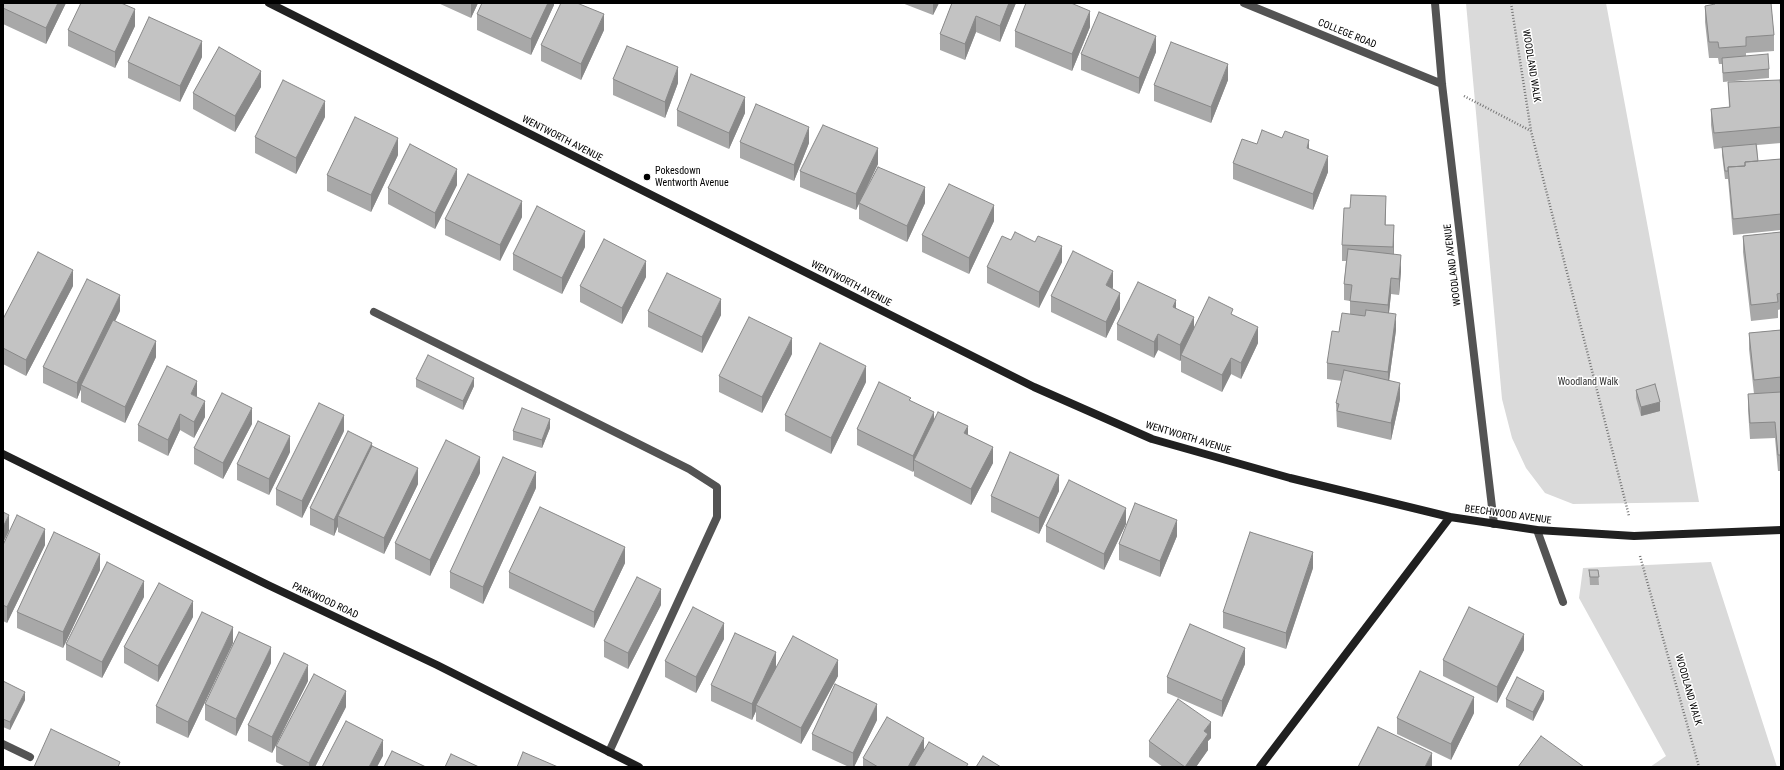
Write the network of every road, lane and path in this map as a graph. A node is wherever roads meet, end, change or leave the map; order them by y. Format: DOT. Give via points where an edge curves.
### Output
graph roads {
  1 [pos="269,3"];
  2 [pos="1244,3"];
  3 [pos="1435,3"];
  4 [pos="1511,3"];
  5 [pos="1442,84"];
  6 [pos="1531,131"];
  7 [pos="374,312"];
  8 [pos="3,454"];
  9 [pos="1450,517"];
  10 [pos="1494,524"];
  11 [pos="1538,530"];
  12 [pos="1781,530"];
  13 [pos="1634,536"];
  14 [pos="1563,602"];
  15 [pos="3,744"];
  16 [pos="609,752"];
  17 [pos="30,757"];
  18 [pos="639,767"];
  19 [pos="1260,767"];
  20 [pos="1699,767"];
  1 -- 9 [label="street, WENTWORTH AVENUE" via="1027,384 1145,436 1290,478"];
  2 -- 5 [label="street, COLLEGE ROAD"];
  3 -- 5 [label="street, WOODLAND AVENUE"];
  4 -- 6 [label="path, WOODLAND WALK"];
  5 -- 6 [label="path"];
  5 -- 10 [label="street, WOODLAND AVENUE"];
  6 -- 13 [label="path, WOODLAND WALK"];
  7 -- 16 [label="street" via="689,469 717,487 717,517"];
  8 -- 16 [label="street, PARKWOOD ROAD" via="437,665"];
  9 -- 10 [label="street, BEECHWOOD AVENUE"];
  9 -- 19 [label="street, BEECHWOOD AVENUE"];
  10 -- 11 [label="street, BEECHWOOD AVENUE"];
  11 -- 13 [label="street, BEECHWOOD AVENUE"];
  11 -- 14 [label="street"];
  12 -- 13 [label="street, BEECHWOOD AVENUE"];
  13 -- 20 [label="path, WOODLAND WALK"];
  15 -- 17 [label="street"];
  16 -- 18 [label="street, PARKWOOD ROAD"];
}
